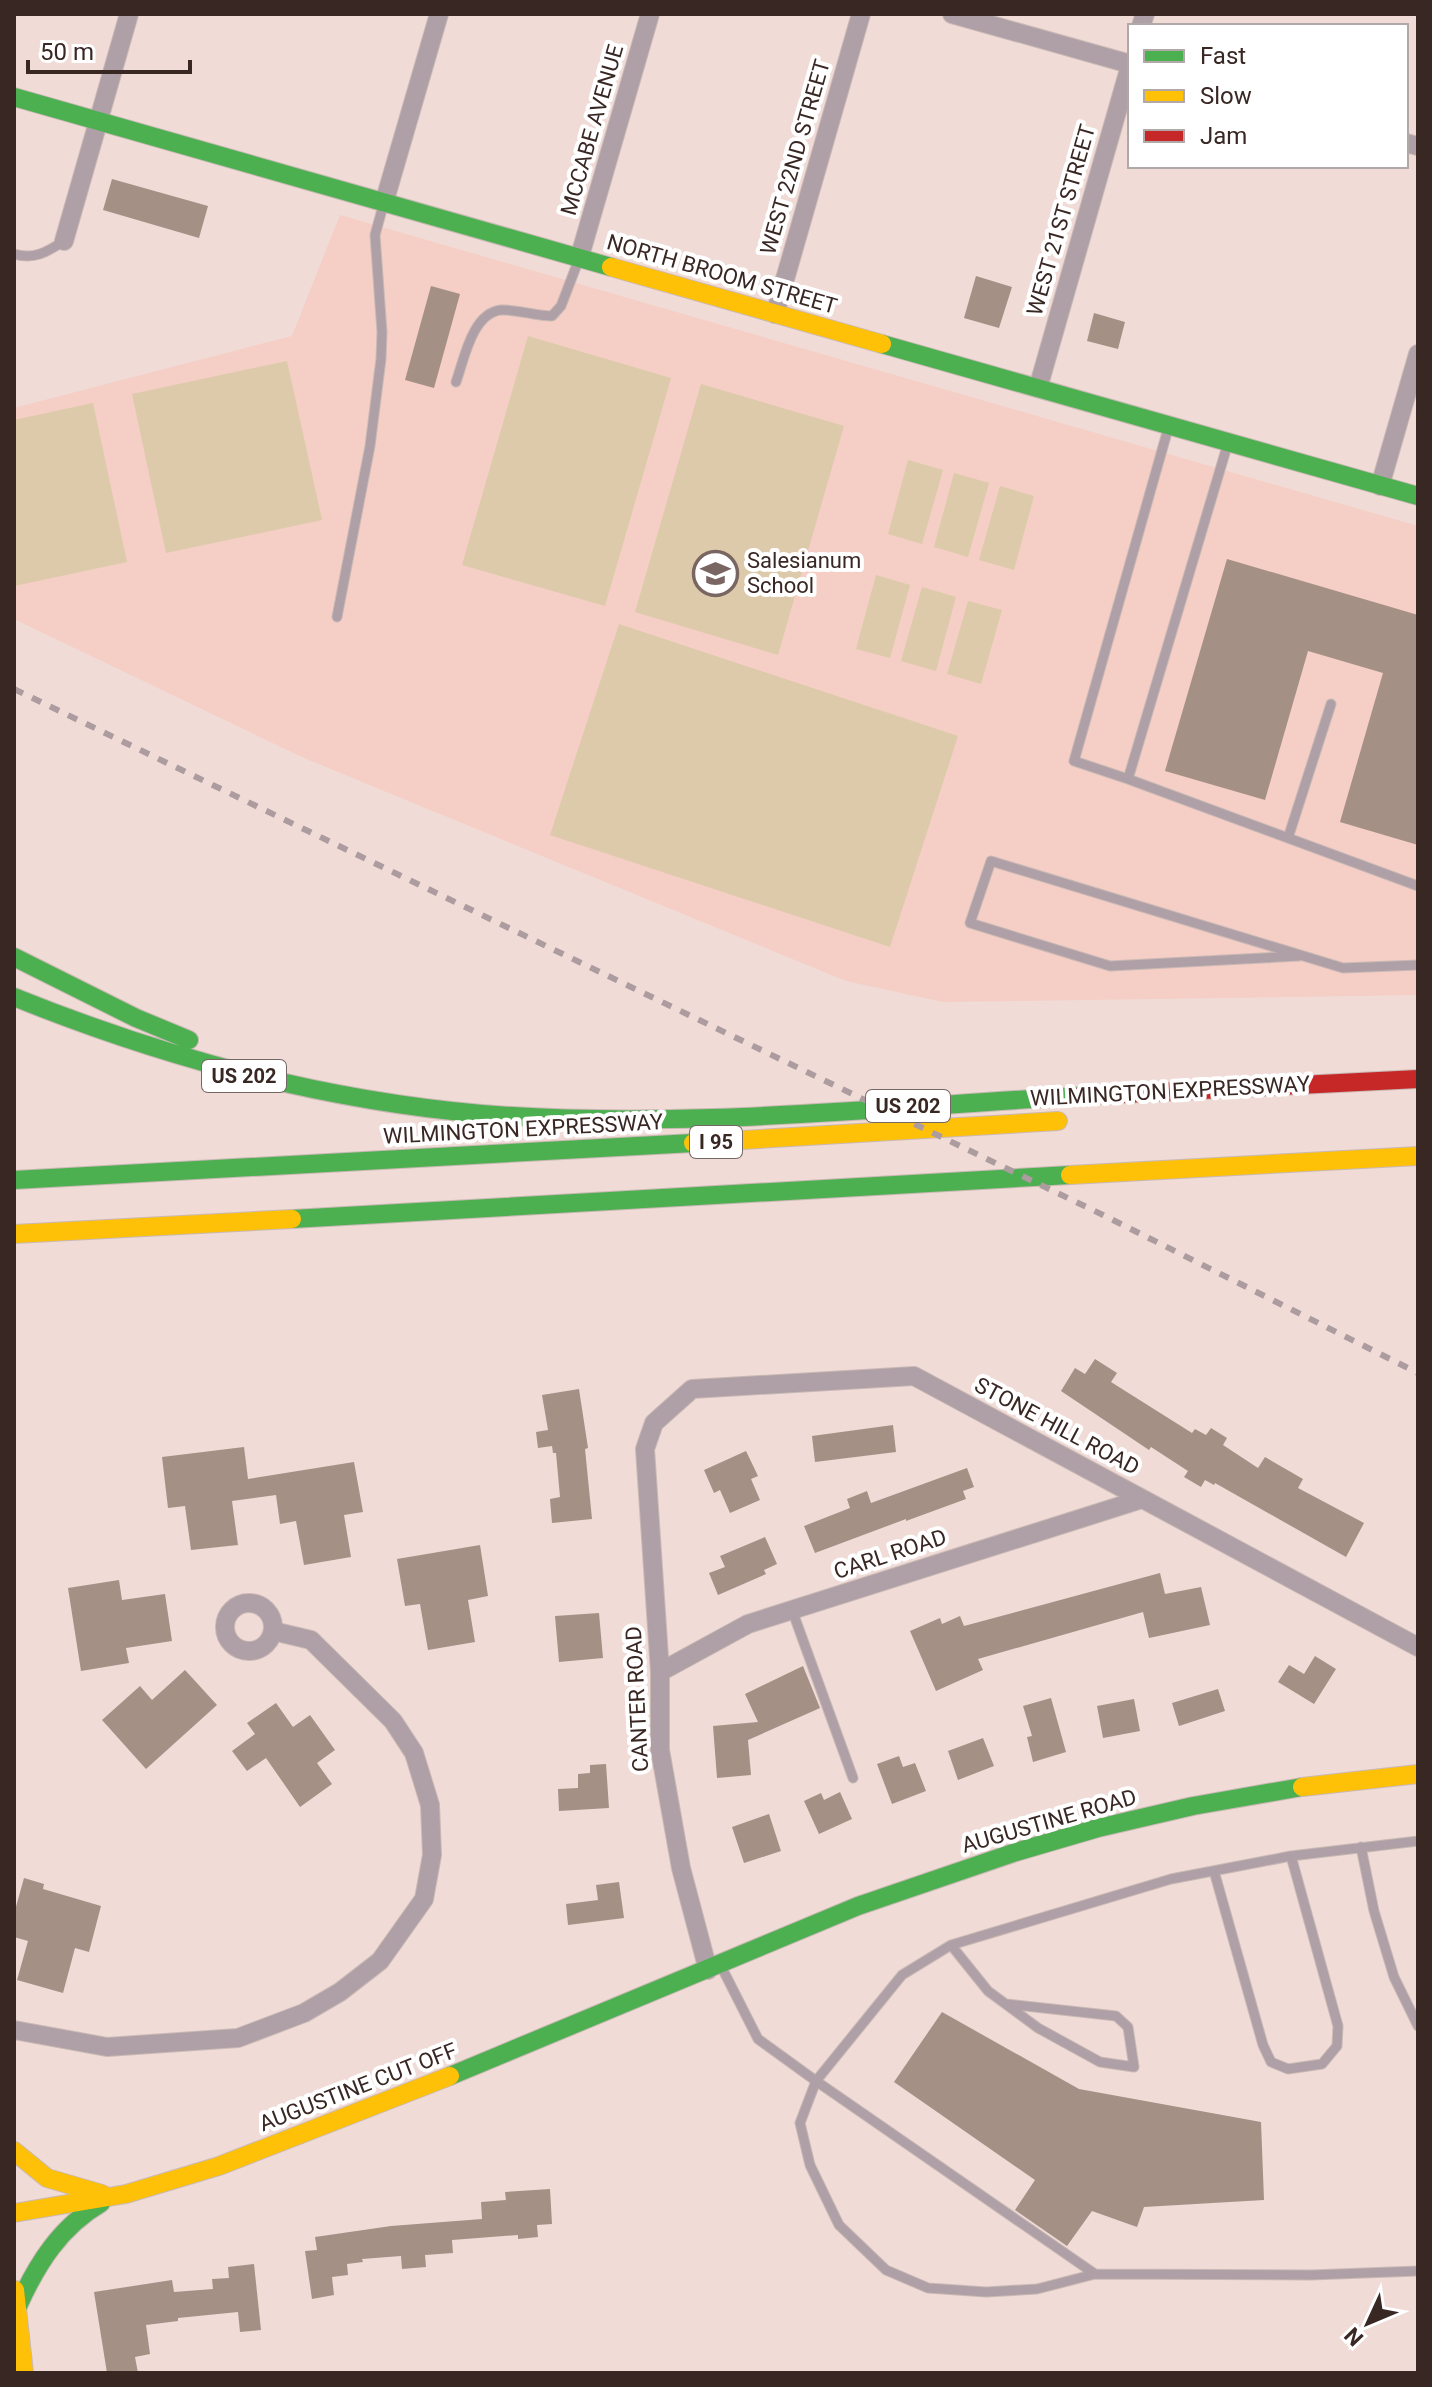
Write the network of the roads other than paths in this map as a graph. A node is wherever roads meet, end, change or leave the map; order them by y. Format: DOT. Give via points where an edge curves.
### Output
graph roads {
  1 [pos="129,14"];
  2 [pos="439,14"];
  3 [pos="650,14"];
  4 [pos="861,14"];
  5 [pos="952,14"];
  6 [pos="1128,64"];
  7 [pos="1128,72"];
  8 [pos="14,97"];
  9 [pos="99,121"];
  10 [pos="384,203"];
  11 [pos="64,241"];
  12 [pos="14,254"];
  13 [pos="579,259"];
  14 [pos="775,314"];
  15 [pos="1418,357"];
  16 [pos="456,382"];
  17 [pos="1038,388"];
  18 [pos="1169,426"];
  19 [pos="1228,443"];
  20 [pos="1380,486"];
  21 [pos="1418,496"];
  22 [pos="337,617"];
  23 [pos="1331,704"];
  24 [pos="1128,779"];
  25 [pos="1288,838"];
  26 [pos="1418,886"];
  27 [pos="1299,956"];
  28 [pos="14,957"];
  29 [pos="1418,965"];
  30 [pos="14,997"];
  31 [pos="1418,1079"];
  32 [pos="399,1106"];
  33 [pos="1084,1120"];
  34 [pos="1418,1156"];
  35 [pos="14,1180"];
  36 [pos="14,1234"];
  37 [pos="654,1423"];
  38 [pos="1142,1499"];
  39 [pos="792,1610"];
  40 [pos="273,1631"];
  41 [pos="1418,1647"];
  42 [pos="660,1672"];
  43 [pos="1418,1774"];
  44 [pos="853,1778"];
  45 [pos="1418,1841"];
  46 [pos="1361,1847"];
  47 [pos="1291,1856"];
  48 [pos="1214,1871"];
  49 [pos="951,1945"];
  50 [pos="714,1967"];
  51 [pos="1006,2004"];
  52 [pos="1418,2026"];
  53 [pos="14,2030"];
  54 [pos="816,2081"];
  55 [pos="14,2151"];
  56 [pos="113,2197"];
  57 [pos="14,2213"];
  58 [pos="1418,2271"];
  59 [pos="1095,2274"];
  60 [pos="14,2278"];
  61 [pos="16,2304"];
  62 [pos="24,2373"];
  1 -- 9 [label="street"];
  2 -- 10 [label="street"];
  3 -- 13 [label="street, MCCABE AVENUE"];
  4 -- 14 [label="street, WEST 22ND STREET"];
  5 -- 6 [label="street"];
  7 -- 17 [label="street, WEST 21ST STREET"];
  8 -- 9 [label="main road, NORTH BROOM STREET"];
  9 -- 10 [label="main road, NORTH BROOM STREET"];
  9 -- 11 [label="street"];
  10 -- 13 [label="main road, NORTH BROOM STREET"];
  10 -- 22 [label="lane" via="375,235 381,359"];
  11 -- 12 [label="lane" via="43,255"];
  13 -- 14 [label="main road, NORTH BROOM STREET"];
  13 -- 16 [label="lane" via="552,316 501,310 484,318"];
  14 -- 17 [label="main road, NORTH BROOM STREET"];
  15 -- 20 [label="street"];
  17 -- 18 [label="main road, NORTH BROOM STREET"];
  18 -- 19 [label="main road, NORTH BROOM STREET"];
  18 -- 24 [label="lane" via="1074,761"];
  19 -- 20 [label="main road, NORTH BROOM STREET"];
  19 -- 24 [label="lane"];
  20 -- 21 [label="main road, NORTH BROOM STREET"];
  23 -- 25 [label="lane"];
  24 -- 25 [label="lane"];
  25 -- 26 [label="lane"];
  27 -- 27 [label="lane" via="1110,966 970,923 991,861"];
  27 -- 29 [label="lane" via="1343,968"];
  28 -- 32 [label="main road" via="196,1044"];
  30 -- 32 [label="main road, US 202" via="166,1055 319,1094"];
  31 -- 32 [label="main road, US 202" via="596,1119"];
  33 -- 35 [label="main road, WILMINGTON EXPRESSWAY / I 95"];
  34 -- 36 [label="main road"];
  37 -- 38 [label="street, STONE HILL ROAD" via="692,1389 914,1376"];
  37 -- 42 [label="street, CANTER ROAD" via="645,1449"];
  38 -- 39 [label="street, CARL ROAD"];
  38 -- 41 [label="street, STONE HILL ROAD"];
  39 -- 42 [label="street, CARL ROAD" via="748,1624"];
  39 -- 44 [label="lane"];
  40 -- 53 [label="street" via="311,1640 393,1721 414,1753 430,1805 432,1855 424,1899 380,1961 340,1992 304,2013 238,2038 107,2047"];
  42 -- 50 [label="street, CANTER ROAD" via="660,1750 681,1868"];
  43 -- 50 [label="main road, AUGUSTINE ROAD" via="1277,1790 1098,1828 858,1906"];
  45 -- 46 [label="lane"];
  46 -- 47 [label="lane"];
  46 -- 52 [label="lane" via="1390,1964"];
  47 -- 48 [label="lane"];
  47 -- 48 [label="lane" via="1338,2026 1337,2046 1322,2064 1288,2069 1271,2062"];
  48 -- 49 [label="lane"];
  49 -- 51 [label="lane" via="988,1991"];
  49 -- 54 [label="lane" via="902,1975"];
  50 -- 54 [label="lane" via="758,2039"];
  50 -- 56 [label="main road, AUGUSTINE CUT OFF" via="324,2128"];
  51 -- 51 [label="lane" via="1100,2062 1134,2067 1128,2027 1116,2016"];
  54 -- 59 [label="lane"];
  54 -- 59 [label="lane" via="800,2123 810,2165 839,2225 886,2270 928,2288 986,2292 1037,2289"];
  55 -- 56 [label="main road" via="47,2178"];
  56 -- 57 [label="main road, AUGUSTINE CUT OFF"];
  56 -- 61 [label="main road" via="85,2211 56,2239"];
  58 -- 59 [label="lane"];
  60 -- 61 [label="main road"];
  61 -- 62 [label="main road"];
}
